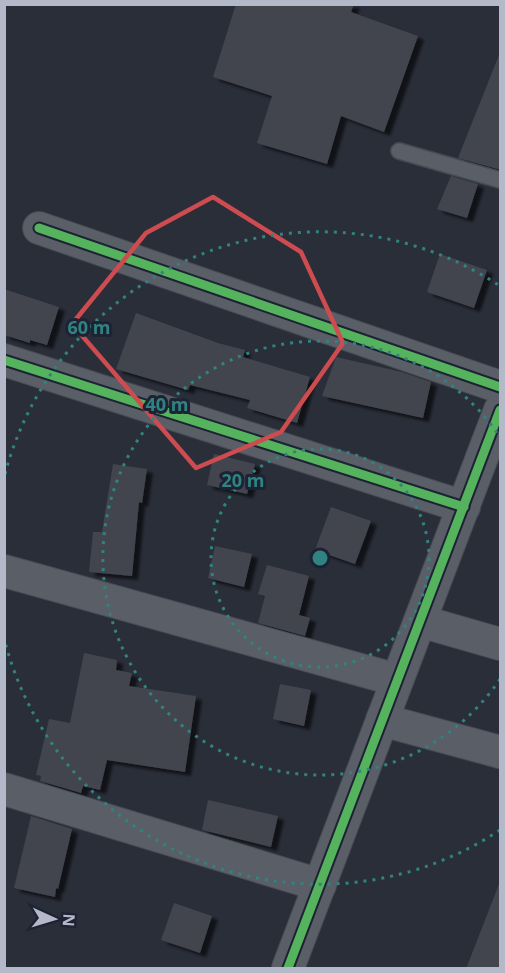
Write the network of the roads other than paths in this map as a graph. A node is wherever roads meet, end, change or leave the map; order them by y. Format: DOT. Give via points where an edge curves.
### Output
graph roads {
  1 [pos="399,151"];
  2 [pos="501,180"];
  3 [pos="39,228"];
  4 [pos="4,360"];
  5 [pos="501,387"];
  6 [pos="498,424"];
  7 [pos="464,507"];
  8 [pos="4,572"];
  9 [pos="420,621"];
  10 [pos="501,644"];
  11 [pos="397,681"];
  12 [pos="382,720"];
  13 [pos="501,752"];
  14 [pos="4,789"];
  15 [pos="320,885"];
  16 [pos="288,969"];
  1 -- 2 [label="lane"];
  3 -- 5 [label="street"];
  4 -- 7 [label="street"];
  6 -- 7 [label="street"];
  7 -- 9 [label="street"];
  8 -- 11 [label="street"];
  9 -- 10 [label="street"];
  9 -- 11 [label="street"];
  11 -- 12 [label="street"];
  12 -- 13 [label="street"];
  12 -- 15 [label="street"];
  14 -- 15 [label="street"];
  15 -- 16 [label="street"];
}
